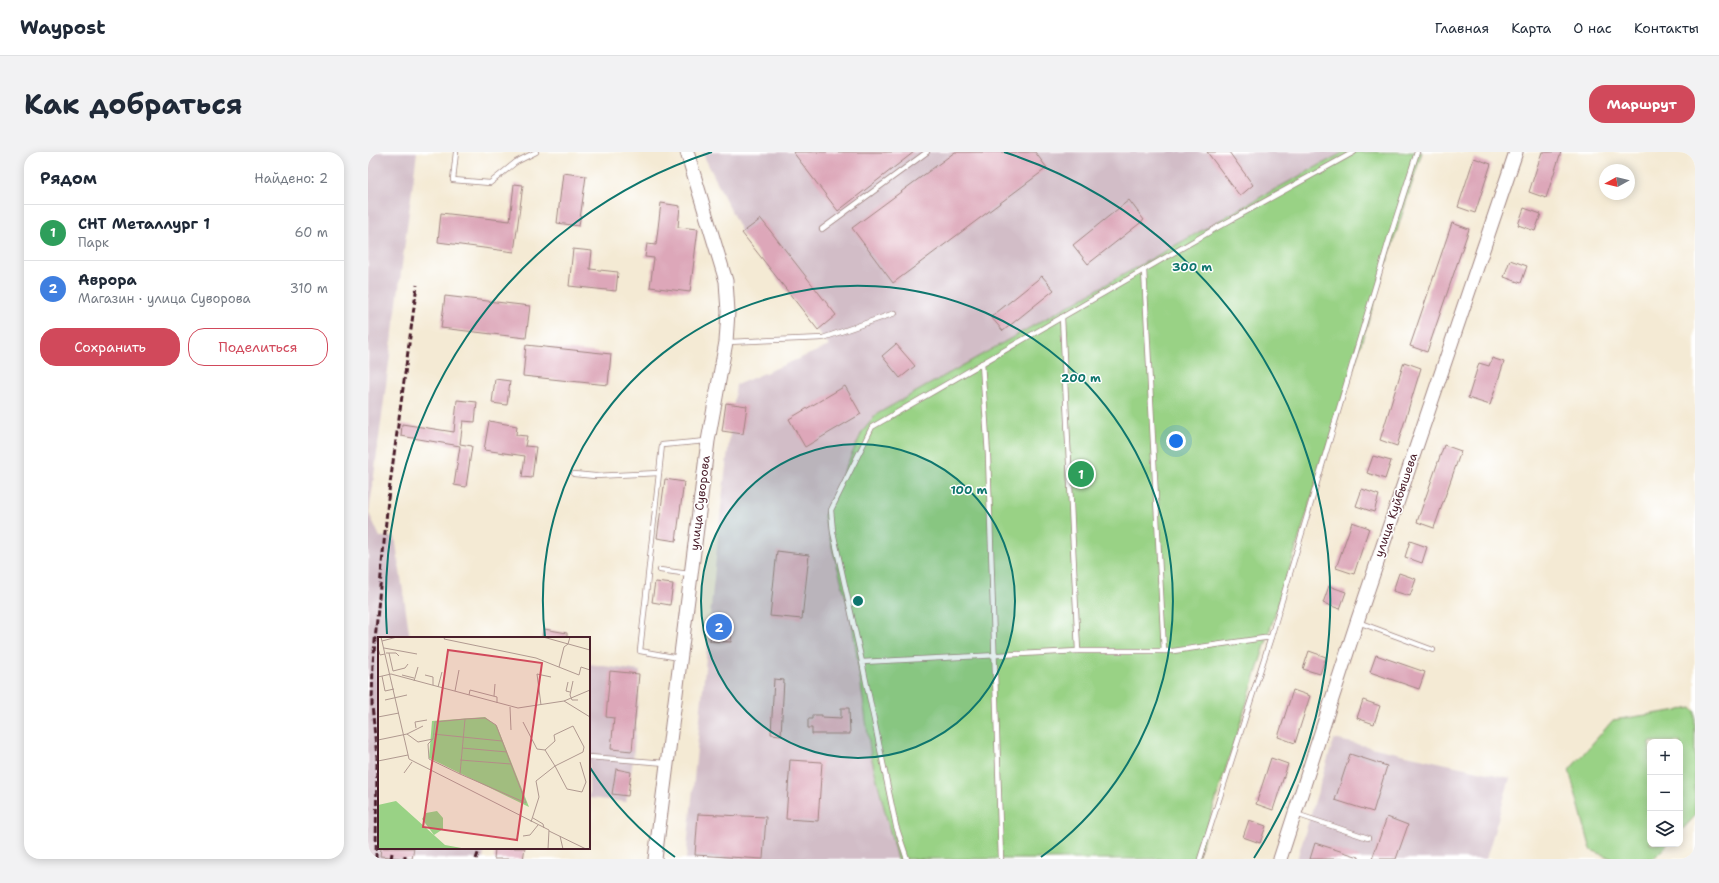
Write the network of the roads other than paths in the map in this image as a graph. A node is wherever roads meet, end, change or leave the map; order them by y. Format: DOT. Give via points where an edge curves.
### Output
graph roads {
  1 [pos="456,152"];
  2 [pos="536,152"];
  3 [pos="687,152"];
  4 [pos="927,152"];
  5 [pos="1354,152"];
  6 [pos="1417,152"];
  7 [pos="1516,152"];
  8 [pos="822,229"];
  9 [pos="1144,270"];
  10 [pos="895,313"];
  11 [pos="1062,317"];
  12 [pos="726,342"];
  13 [pos="982,364"];
  14 [pos="708,441"];
  15 [pos="659,473"];
  16 [pos="574,474"];
  17 [pos="660,570"];
  18 [pos="691,574"];
  19 [pos="1357,622"];
  20 [pos="1271,637"];
  21 [pos="1433,650"];
  22 [pos="1078,651"];
  23 [pos="1164,651"];
  24 [pos="994,655"];
  25 [pos="680,658"];
  26 [pos="862,662"];
  27 [pos="590,757"];
  28 [pos="666,763"];
  29 [pos="1295,814"];
  30 [pos="1368,838"];
  31 [pos="655,859"];
  32 [pos="907,859"];
  33 [pos="1001,859"];
  34 [pos="1200,859"];
  35 [pos="1280,859"];
  1 -- 2 [label="lane" via="453,180 490,183 516,162"];
  3 -- 12 [label="main road, улица Суворова" via="726,281"];
  4 -- 8 [label="lane"];
  5 -- 9 [label="lane"];
  6 -- 20 [label="lane"];
  7 -- 19 [label="main road, улица Куйбышева"];
  9 -- 11 [label="lane"];
  9 -- 23 [label="lane"];
  10 -- 12 [label="lane" via="823,338"];
  11 -- 13 [label="lane"];
  11 -- 22 [label="lane"];
  12 -- 14 [label="main road, улица Суворова"];
  13 -- 24 [label="lane" via="988,455"];
  13 -- 26 [label="lane" via="872,427 831,510 833,532"];
  14 -- 15 [label="lane" via="662,445"];
  14 -- 18 [label="main road, улица Суворова"];
  15 -- 16 [label="lane" via="595,476"];
  15 -- 25 [label="lane" via="640,651"];
  17 -- 18 [label="lane"];
  18 -- 25 [label="main road, улица Суворова"];
  19 -- 21 [label="lane"];
  19 -- 29 [label="main road, улица Куйбышева"];
  20 -- 23 [label="lane"];
  20 -- 34 [label="lane"];
  22 -- 23 [label="lane"];
  22 -- 24 [label="lane"];
  24 -- 26 [label="lane"];
  24 -- 33 [label="lane"];
  25 -- 28 [label="main road, улица Суворова"];
  26 -- 32 [label="lane" via="896,826"];
  27 -- 28 [label="lane"];
  28 -- 31 [label="main road, улица Суворова"];
  29 -- 30 [label="lane"];
  29 -- 35 [label="main road, улица Куйбышева"];
}
